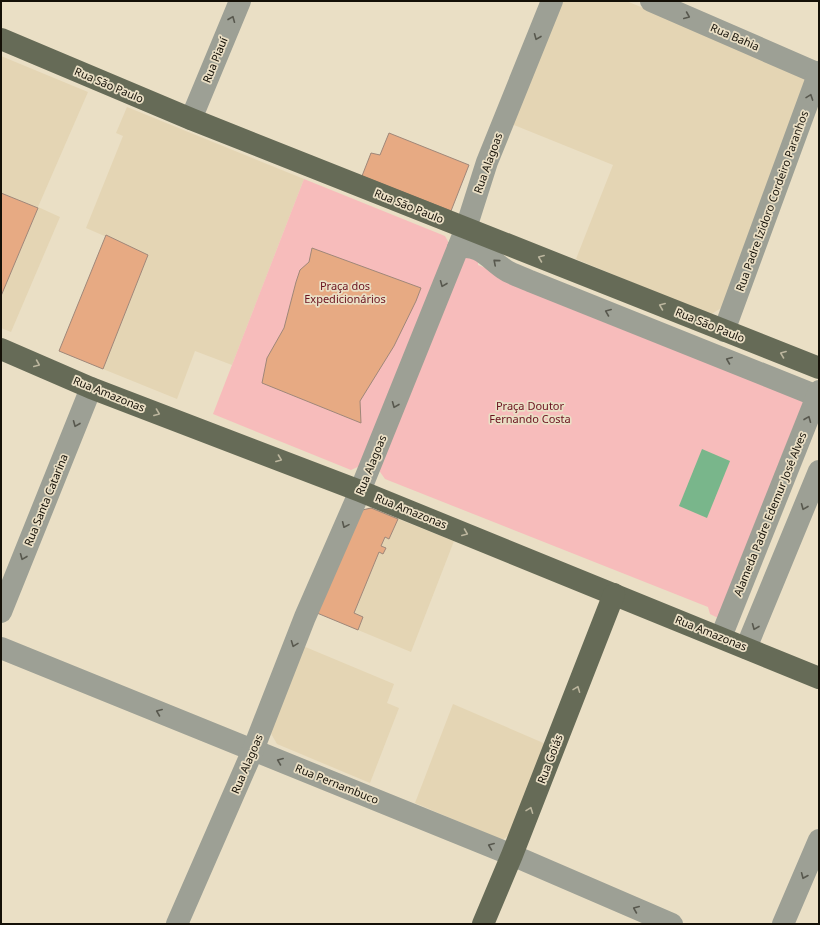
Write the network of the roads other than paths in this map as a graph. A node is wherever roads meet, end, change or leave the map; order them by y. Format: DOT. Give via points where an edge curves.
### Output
graph roads {
  1 [pos="240,1"];
  2 [pos="552,1"];
  3 [pos="651,1"];
  4 [pos="1,40"];
  5 [pos="819,73"];
  6 [pos="191,119"];
  7 [pos="466,228"];
  8 [pos="458,248"];
  9 [pos="724,331"];
  10 [pos="1,349"];
  11 [pos="819,368"];
  12 [pos="91,388"];
  13 [pos="818,394"];
  14 [pos="819,471"];
  15 [pos="360,491"];
  16 [pos="614,594"];
  17 [pos="1,612"];
  18 [pos="721,637"];
  19 [pos="1,648"];
  20 [pos="746,648"];
  21 [pos="819,678"];
  22 [pos="253,750"];
  23 [pos="819,840"];
  24 [pos="512,855"];
  25 [pos="177,924"];
  26 [pos="483,924"];
  27 [pos="672,924"];
  28 [pos="783,924"];
  6 -- 1 [label="street, Rua Piauí, one-way"];
  2 -- 7 [label="street, Rua Alagoas, one-way" via="487,162"];
  3 -- 5 [label="street, Rua Bahia, one-way"];
  4 -- 6 [label="main road, Rua São Paulo"];
  9 -- 5 [label="street, Rua Padre Izidoro Cordeiro Paranhos, one-way"];
  6 -- 7 [label="main road, Rua São Paulo"];
  7 -- 8 [label="street, Rua Alagoas"];
  9 -- 7 [label="main road, Rua São Paulo, one-way"];
  13 -- 8 [label="street, one-way" via="530,281 504,270 486,254 466,246"];
  8 -- 15 [label="street, Rua Alagoas, one-way"];
  11 -- 9 [label="main road, Rua São Paulo, one-way"];
  10 -- 12 [label="main road, Rua Amazonas, one-way"];
  12 -- 15 [label="main road, Rua Amazonas, one-way"];
  12 -- 17 [label="street, Rua Santa Catarina, one-way"];
  18 -- 13 [label="street, Alameda Padre Edemur José Alves, one-way"];
  14 -- 20 [label="street, one-way"];
  15 -- 16 [label="main road, Rua Amazonas, one-way"];
  15 -- 22 [label="street, Rua Alagoas, one-way" via="305,617"];
  16 -- 18 [label="main road, Rua Amazonas"];
  24 -- 16 [label="main road, Rua Goiás, one-way"];
  18 -- 20 [label="main road, Rua Amazonas"];
  22 -- 19 [label="street, Rua Pernambuco, one-way"];
  20 -- 21 [label="main road, Rua Amazonas"];
  24 -- 22 [label="street, Rua Pernambuco, one-way"];
  22 -- 25 [label="street, Rua Alagoas"];
  23 -- 28 [label="street, one-way"];
  24 -- 26 [label="main road, Rua Goiás"];
  27 -- 24 [label="street, Rua Pernambuco, one-way"];
}
